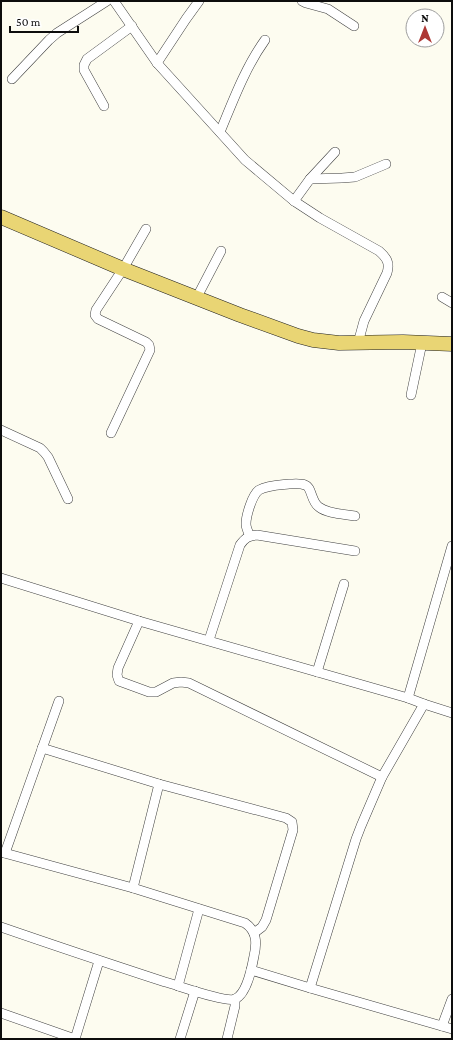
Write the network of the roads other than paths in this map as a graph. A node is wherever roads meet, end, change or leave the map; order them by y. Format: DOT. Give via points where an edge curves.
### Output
graph roads {
  1 [pos="107,1"];
  2 [pos="199,1"];
  3 [pos="302,1"];
  4 [pos="118,2"];
  5 [pos="132,26"];
  6 [pos="354,26"];
  7 [pos="265,40"];
  8 [pos="157,63"];
  9 [pos="12,79"];
  10 [pos="104,106"];
  11 [pos="220,132"];
  12 [pos="335,152"];
  13 [pos="386,164"];
  14 [pos="310,179"];
  15 [pos="294,200"];
  16 [pos="1,218"];
  17 [pos="146,230"];
  18 [pos="221,251"];
  19 [pos="122,269"];
  20 [pos="196,297"];
  21 [pos="442,297"];
  22 [pos="452,302"];
  23 [pos="358,343"];
  24 [pos="422,343"];
  25 [pos="452,344"];
  26 [pos="411,395"];
  27 [pos="1,430"];
  28 [pos="111,433"];
  29 [pos="68,499"];
  30 [pos="355,516"];
  31 [pos="250,536"];
  32 [pos="452,546"];
  33 [pos="355,551"];
  34 [pos="1,578"];
  35 [pos="344,584"];
  36 [pos="139,621"];
  37 [pos="209,640"];
  38 [pos="317,672"];
  39 [pos="408,698"];
  40 [pos="59,701"];
  41 [pos="424,704"];
  42 [pos="452,713"];
  43 [pos="42,748"];
  44 [pos="382,777"];
  45 [pos="159,784"];
  46 [pos="3,853"];
  47 [pos="133,888"];
  48 [pos="199,909"];
  49 [pos="1,927"];
  50 [pos="254,933"];
  51 [pos="99,961"];
  52 [pos="251,970"];
  53 [pos="178,986"];
  54 [pos="310,988"];
  55 [pos="195,991"];
  56 [pos="235,999"];
  57 [pos="452,999"];
  58 [pos="1,1013"];
  59 [pos="442,1026"];
  60 [pos="452,1029"];
  61 [pos="75,1039"];
  62 [pos="180,1039"];
  63 [pos="227,1039"];
  1 -- 9 [label="street" via="57,33"];
  2 -- 8 [label="street"];
  3 -- 6 [label="street" via="328,9"];
  4 -- 5 [label="street"];
  5 -- 8 [label="street"];
  5 -- 10 [label="street" via="84,65 84,70"];
  7 -- 11 [label="street" via="255,53"];
  8 -- 11 [label="street"];
  11 -- 15 [label="street" via="245,160"];
  12 -- 14 [label="street"];
  13 -- 14 [label="street" via="355,177"];
  14 -- 15 [label="street"];
  15 -- 23 [label="street" via="320,218 379,251 388,261 387,273 364,321"];
  16 -- 19 [label="main road"];
  17 -- 19 [label="street"];
  18 -- 20 [label="street"];
  19 -- 20 [label="main road"];
  19 -- 28 [label="street" via="95,315 98,319 146,342 150,350"];
  20 -- 23 [label="main road" via="298,336 313,340"];
  21 -- 22 [label="street"];
  23 -- 24 [label="main road"];
  24 -- 25 [label="main road"];
  24 -- 26 [label="street"];
  27 -- 29 [label="street" via="44,452"];
  30 -- 31 [label="street" via="318,507 306,485 266,487 254,496 246,521"];
  31 -- 33 [label="street"];
  31 -- 37 [label="street" via="244,539 240,546"];
  32 -- 39 [label="street"];
  34 -- 36 [label="street"];
  35 -- 38 [label="street"];
  36 -- 37 [label="street"];
  36 -- 44 [label="street" via="118,668 119,681 149,692 156,692 173,683 189,683"];
  37 -- 38 [label="street"];
  38 -- 39 [label="street"];
  39 -- 41 [label="street"];
  40 -- 43 [label="street"];
  41 -- 42 [label="street"];
  41 -- 44 [label="street"];
  43 -- 45 [label="street"];
  43 -- 46 [label="street"];
  44 -- 54 [label="street" via="360,826"];
  45 -- 47 [label="street"];
  45 -- 50 [label="street" via="286,818 292,822 293,830 266,920"];
  46 -- 47 [label="street"];
  47 -- 48 [label="street"];
  48 -- 50 [label="street" via="245,923"];
  48 -- 53 [label="street"];
  49 -- 51 [label="street"];
  50 -- 52 [label="street" via="256,948"];
  51 -- 53 [label="street"];
  51 -- 61 [label="street"];
  52 -- 54 [label="street"];
  52 -- 56 [label="street" via="244,991"];
  53 -- 55 [label="street"];
  54 -- 59 [label="street"];
  55 -- 56 [label="street" via="228,1000"];
  55 -- 62 [label="street"];
  56 -- 63 [label="street"];
  57 -- 59 [label="street"];
  58 -- 61 [label="street"];
  59 -- 60 [label="street"];
}
